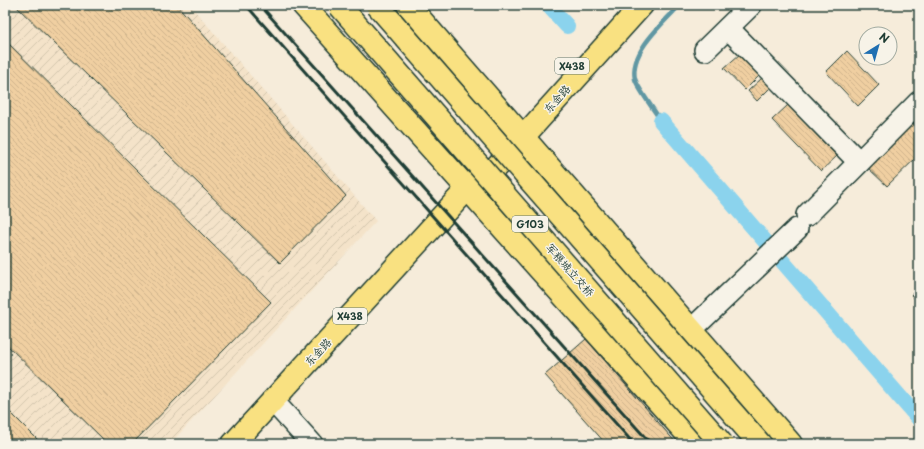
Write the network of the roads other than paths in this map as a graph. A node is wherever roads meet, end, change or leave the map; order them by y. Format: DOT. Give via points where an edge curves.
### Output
graph roads {
  1 [pos="303,5"];
  2 [pos="338,5"];
  3 [pos="377,5"];
  4 [pos="408,5"];
  5 [pos="629,5"];
  6 [pos="642,5"];
  7 [pos="751,5"];
  8 [pos="728,28"];
  9 [pos="705,50"];
  10 [pos="919,102"];
  11 [pos="518,133"];
  12 [pos="858,162"];
  13 [pos="468,188"];
  14 [pos="691,330"];
  15 [pos="273,401"];
  16 [pos="233,444"];
  17 [pos="312,444"];
  18 [pos="696,444"];
  19 [pos="722,444"];
  20 [pos="760,444"];
  21 [pos="791,444"];
  1 -- 13 [label="main road, G103"];
  2 -- 19 [label="main road, 军粮城立交桥 / G103, bridge"];
  3 -- 20 [label="main road, G103, bridge"];
  4 -- 11 [label="main road"];
  5 -- 11 [label="main road, 东金路 / X438"];
  6 -- 11 [label="main road, 东金路 / X438"];
  7 -- 8 [label="street"];
  8 -- 9 [label="street"];
  8 -- 12 [label="street"];
  10 -- 12 [label="street"];
  11 -- 13 [label="main road, 东金路 / X438" via="497,166"];
  11 -- 14 [label="main road"];
  12 -- 14 [label="street" via="798,227"];
  13 -- 15 [label="main road, 东金路 / X438"];
  13 -- 18 [label="main road, G103"];
  14 -- 21 [label="main road"];
  15 -- 16 [label="main road, 东金路 / X438"];
  15 -- 17 [label="street"];
}
